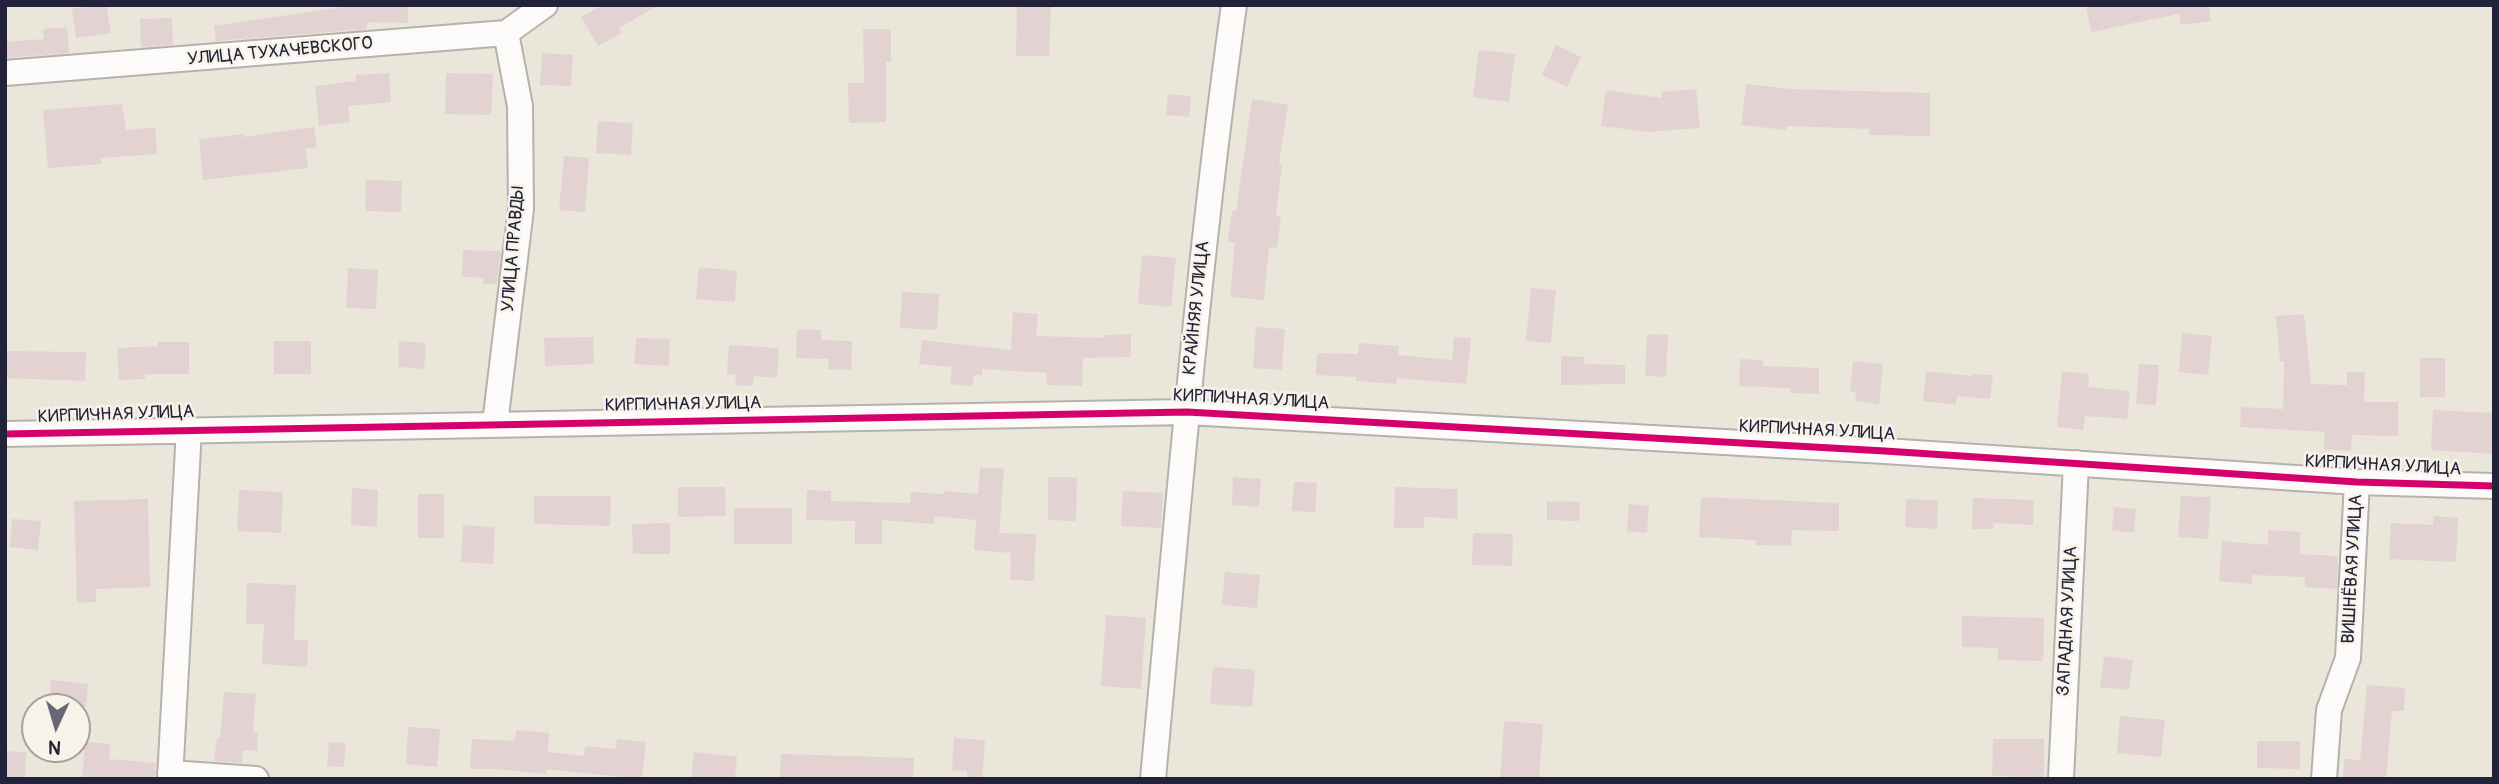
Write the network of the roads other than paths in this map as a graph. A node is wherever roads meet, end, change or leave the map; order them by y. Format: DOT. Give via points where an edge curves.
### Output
graph roads {
  1 [pos="545,5"];
  2 [pos="1234,5"];
  3 [pos="506,33"];
  4 [pos="5,73"];
  5 [pos="1187,412"];
  6 [pos="495,424"];
  7 [pos="189,429"];
  8 [pos="5,434"];
  9 [pos="2076,463"];
  10 [pos="2357,482"];
  11 [pos="2494,486"];
  12 [pos="170,776"];
  13 [pos="256,779"];
  14 [pos="1153,779"];
  15 [pos="2061,779"];
  16 [pos="2324,779"];
  1 -- 3 [label="street"];
  2 -- 5 [label="street, КРАЙНЯЯ УЛИЦА"];
  3 -- 4 [label="street, УЛИЦА ТУХАЧЕВСКОГО"];
  3 -- 6 [label="street, УЛИЦА ПРАВДЫ" via="520,106 521,209"];
  5 -- 6 [label="street, КИРПИЧНАЯ УЛИЦА"];
  5 -- 9 [label="street, КИРПИЧНАЯ УЛИЦА"];
  5 -- 14 [label="street, КРАЙНЯЯ УЛИЦА"];
  6 -- 7 [label="street, КИРПИЧНАЯ УЛИЦА"];
  7 -- 8 [label="street, КИРПИЧНАЯ УЛИЦА"];
  7 -- 12 [label="street"];
  9 -- 10 [label="street, КИРПИЧНАЯ УЛИЦА"];
  9 -- 15 [label="street, ЗАПАДНАЯ УЛИЦА"];
  10 -- 11 [label="street, КИРПИЧНАЯ УЛИЦА"];
  10 -- 16 [label="street, ВИШНЁВАЯ УЛИЦА" via="2348,658 2329,710"];
  12 -- 13 [label="street"];
}
